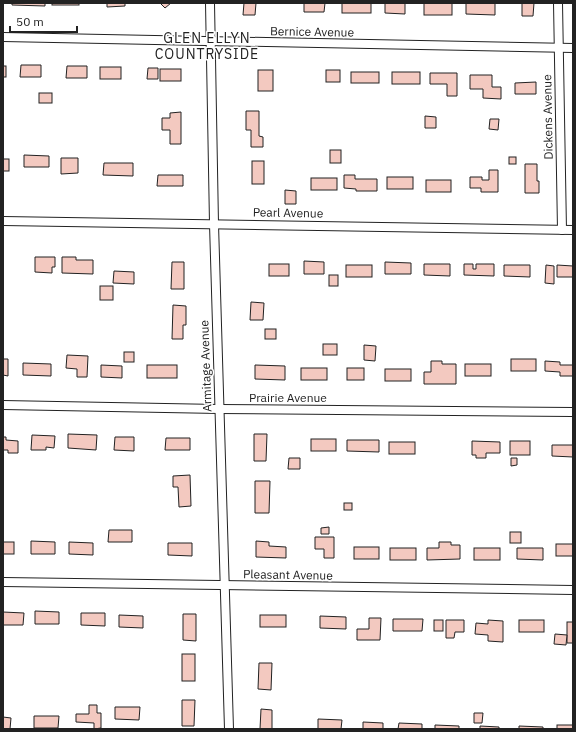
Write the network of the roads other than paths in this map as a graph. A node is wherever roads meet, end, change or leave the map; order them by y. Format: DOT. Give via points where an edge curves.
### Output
graph roads {
  1 [pos="210,3"];
  2 [pos="558,3"];
  3 [pos="3,37"];
  4 [pos="210,42"];
  5 [pos="559,48"];
  6 [pos="573,48"];
  7 [pos="3,221"];
  8 [pos="214,224"];
  9 [pos="562,230"];
  10 [pos="573,230"];
  11 [pos="3,405"];
  12 [pos="219,410"];
  13 [pos="573,412"];
  14 [pos="3,582"];
  15 [pos="225,586"];
  16 [pos="573,590"];
  17 [pos="229,729"];
  1 -- 4 [label="street, Armitage Avenue"];
  2 -- 5 [label="street, Dickens Avenue"];
  3 -- 4 [label="street, Bernice Avenue"];
  4 -- 5 [label="street, Bernice Avenue"];
  4 -- 8 [label="street, Armitage Avenue"];
  5 -- 6 [label="street, Bernice Avenue"];
  5 -- 9 [label="street, Dickens Avenue"];
  7 -- 8 [label="street, Pearl Avenue"];
  8 -- 9 [label="street, Pearl Avenue"];
  8 -- 12 [label="street, Armitage Avenue"];
  9 -- 10 [label="street, Pearl Avenue"];
  11 -- 12 [label="street, Prairie Avenue"];
  12 -- 13 [label="street, Prairie Avenue"];
  12 -- 15 [label="street, Armitage Avenue"];
  14 -- 15 [label="street, Pleasant Avenue"];
  15 -- 16 [label="street, Pleasant Avenue"];
  15 -- 17 [label="street, Armitage Avenue"];
}
